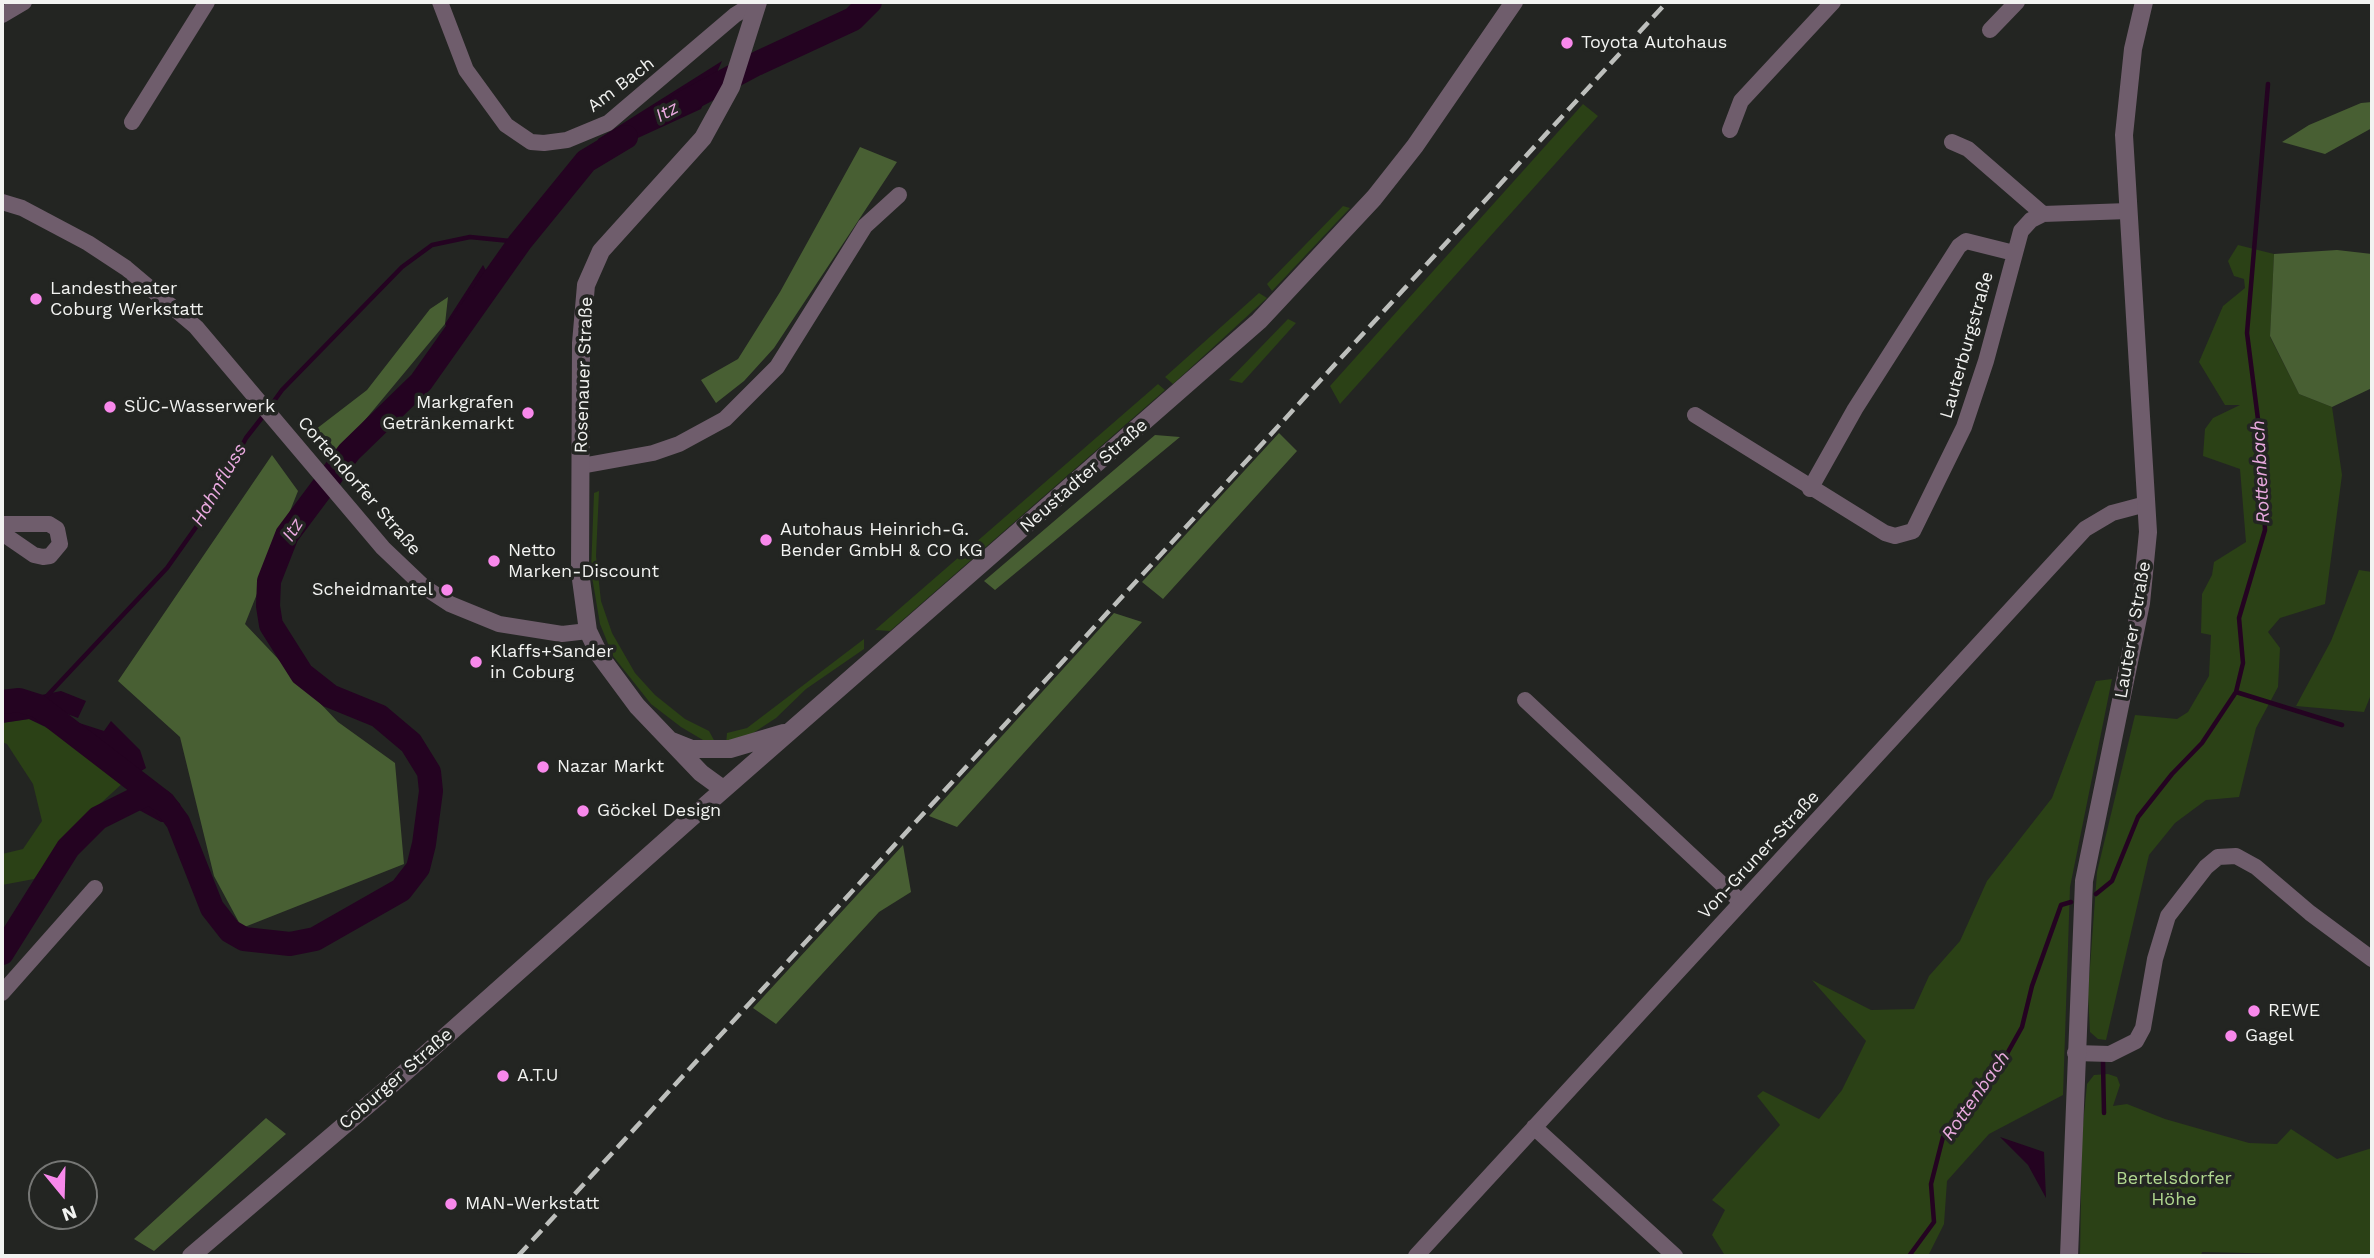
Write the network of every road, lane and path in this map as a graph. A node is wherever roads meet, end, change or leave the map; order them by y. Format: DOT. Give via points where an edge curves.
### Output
graph roads {
  1 [pos="24,2"];
  2 [pos="206,2"];
  3 [pos="440,2"];
  4 [pos="757,2"];
  5 [pos="1514,2"];
  6 [pos="1833,2"];
  7 [pos="2017,2"];
  8 [pos="2144,2"];
  9 [pos="2,15"];
  10 [pos="1990,30"];
  11 [pos="132,122"];
  12 [pos="1730,130"];
  13 [pos="1952,142"];
  14 [pos="899,195"];
  15 [pos="2,202"];
  16 [pos="2128,211"];
  17 [pos="2043,215"];
  18 [pos="2014,253"];
  19 [pos="1695,415"];
  20 [pos="581,466"];
  21 [pos="1810,489"];
  22 [pos="2146,504"];
  23 [pos="2,524"];
  24 [pos="2,533"];
  25 [pos="588,631"];
  26 [pos="1525,700"];
  27 [pos="796,729"];
  28 [pos="669,740"];
  29 [pos="723,789"];
  30 [pos="95,888"];
  31 [pos="601,900"];
  32 [pos="1741,902"];
  33 [pos="2370,950"];
  34 [pos="2,993"];
  35 [pos="2075,1053"];
  36 [pos="1534,1126"];
  37 [pos="191,1256"];
  38 [pos="1416,1256"];
  39 [pos="1675,1256"];
  40 [pos="2069,1256"];
  1 -- 9 [label="street"];
  2 -- 11 [label="street"];
  3 -- 4 [label="street, Am Bach" via="466,70 506,125 531,142 544,144 607,123 735,15"];
  4 -- 20 [label="street, Rosenauer Straße" via="740,63 719,111 686,160 601,251 586,285"];
  5 -- 27 [label="street, Neustadter Straße" via="1407,156 1338,239 1259,321"];
  6 -- 12 [label="street" via="1741,102"];
  7 -- 10 [label="street"];
  8 -- 16 [label="street, Lauterer Straße" via="2126,104"];
  13 -- 17 [label="street" via="1968,149"];
  14 -- 20 [label="street, Rosenauer Straße" via="865,226 777,367 725,419 653,453"];
  15 -- 25 [label="street, Cortendorfer Straße" via="54,223 126,268 195,327 383,548 424,587 450,604 520,629 562,634"];
  16 -- 17 [label="street"];
  16 -- 22 [label="street, Lauterer Straße"];
  17 -- 18 [label="street, Lauterburgstraße" via="2021,231"];
  18 -- 21 [label="street, Lauterburgstraße" via="1966,241 1959,246"];
  18 -- 21 [label="street, Lauterburgstraße" via="1964,428 1917,525 1906,534 1885,533"];
  19 -- 21 [label="street, Lauterburgstraße"];
  20 -- 25 [label="street, Rosenauer Straße" via="580,572"];
  22 -- 32 [label="street, Von-Gruner-Straße" via="2089,525"];
  22 -- 35 [label="street, Lauterer Straße" via="2141,603 2084,881"];
  23 -- 24 [label="street" via="48,524 57,529 60,544 43,557"];
  25 -- 28 [label="street, Rosenauer Straße" via="615,678"];
  26 -- 32 [label="street"];
  27 -- 28 [label="street" via="730,749 692,749"];
  27 -- 29 [label="street, Neustadter Straße"];
  28 -- 29 [label="street, Rosenauer Straße"];
  29 -- 31 [label="street, Neustadter Straße"];
  30 -- 34 [label="street"];
  31 -- 37 [label="street, Coburger Straße"];
  32 -- 36 [label="street, Von-Gruner-Straße"];
  33 -- 35 [label="street" via="2256,867 2236,856 2218,857 2168,916 2143,1028 2136,1041 2110,1054"];
  35 -- 40 [label="street, Lauterer Straße"];
  36 -- 38 [label="street, Von-Gruner-Straße"];
  36 -- 39 [label="street"];
}
